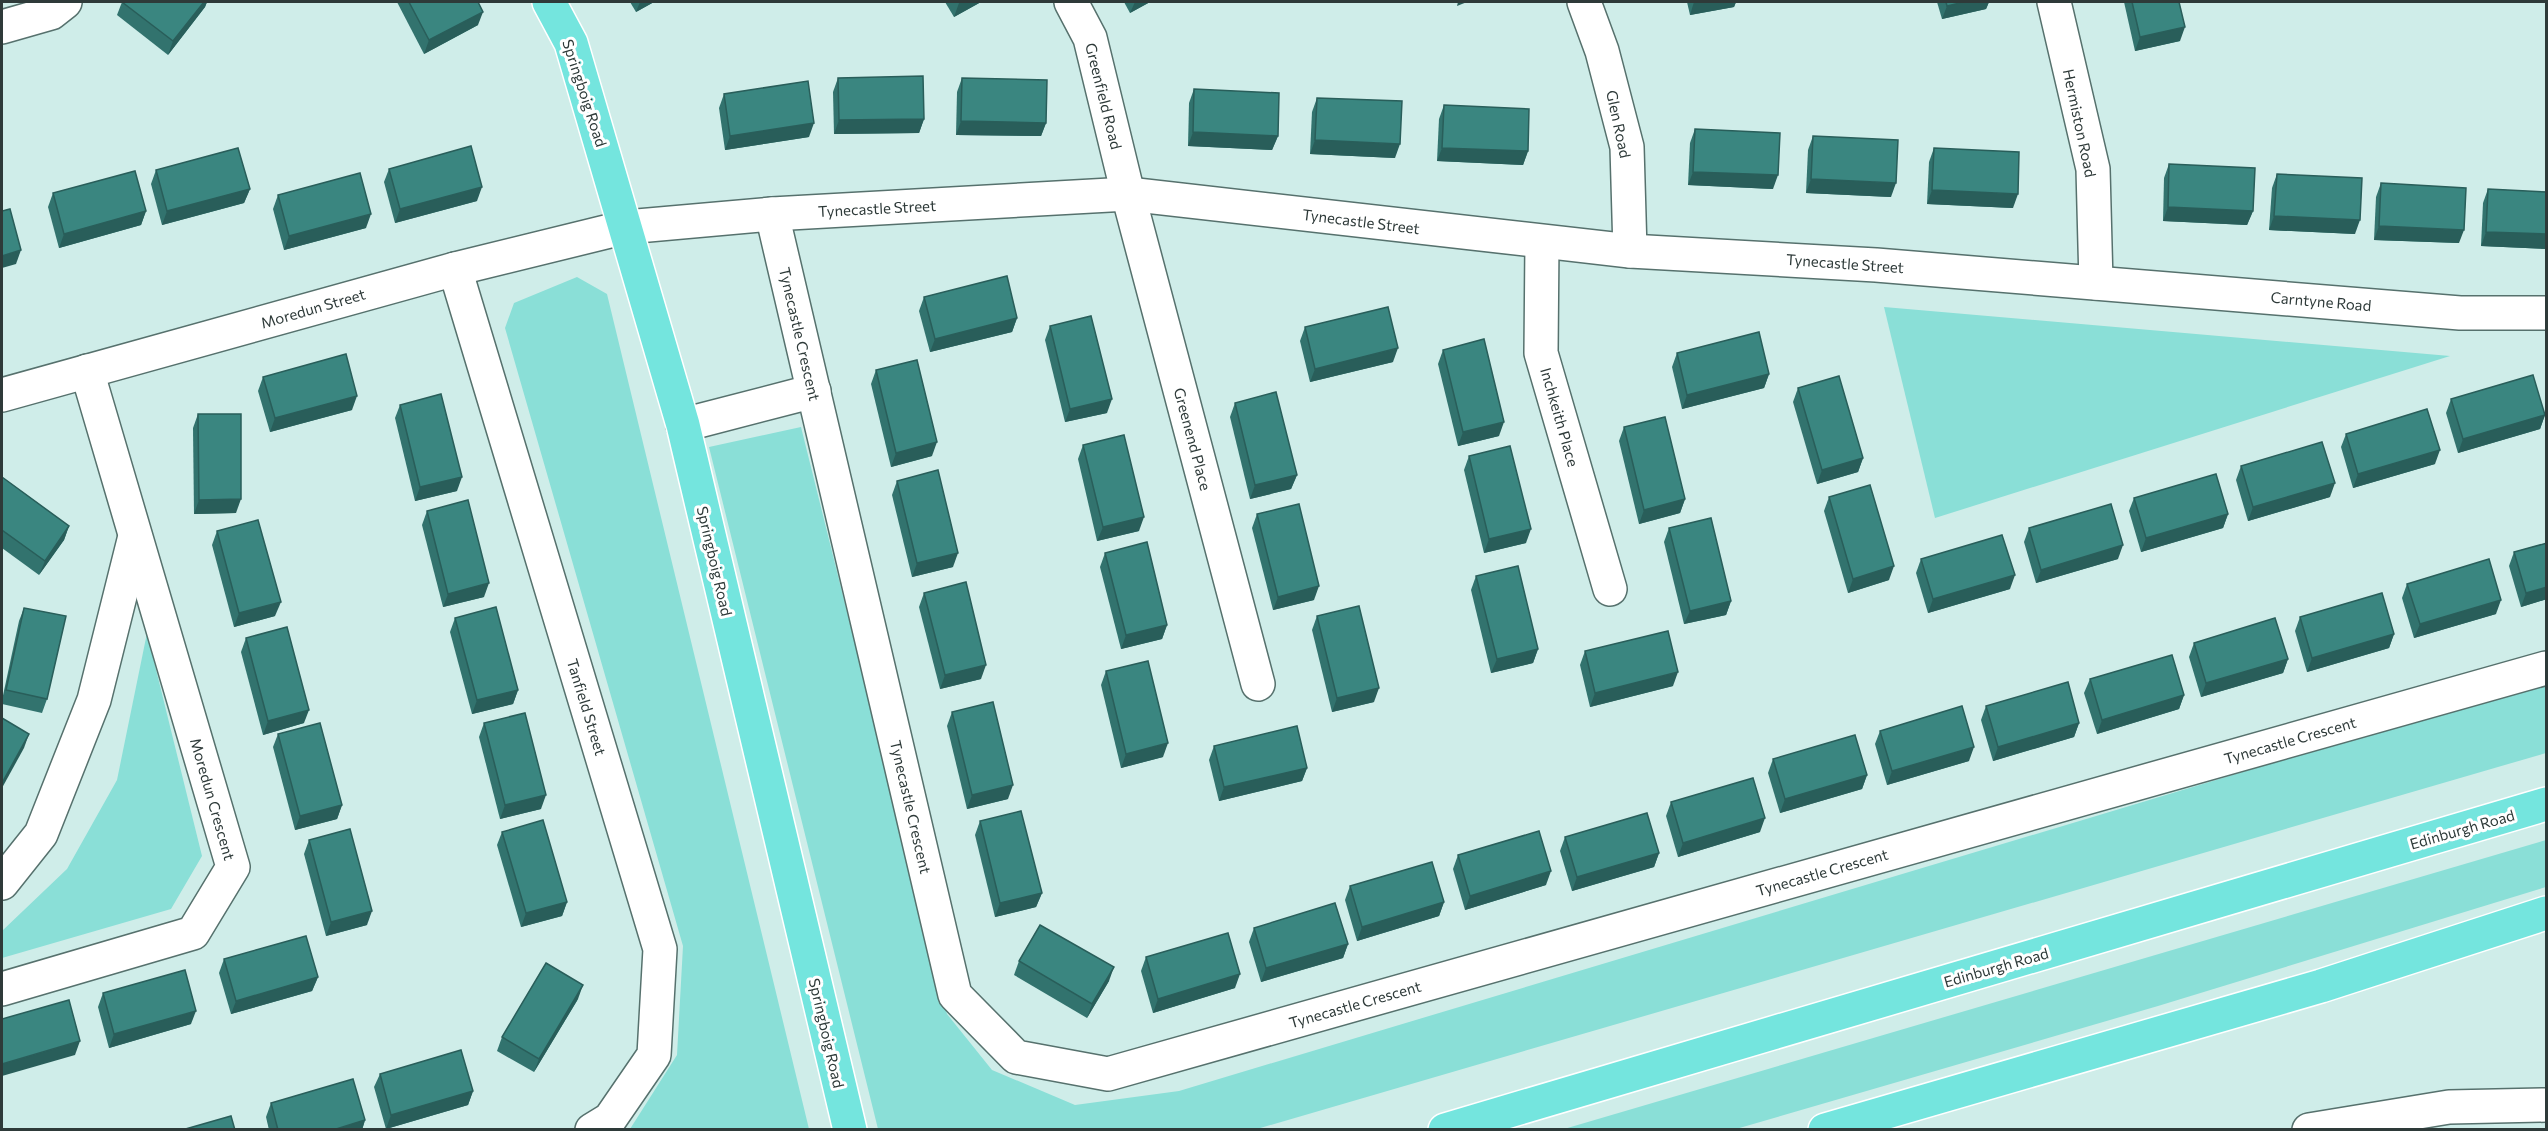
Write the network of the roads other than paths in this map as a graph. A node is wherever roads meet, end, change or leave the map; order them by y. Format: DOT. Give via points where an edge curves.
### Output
graph roads {
  1 [pos="65,2"];
  2 [pos="549,2"];
  3 [pos="1071,2"];
  4 [pos="1584,2"];
  5 [pos="2054,2"];
  6 [pos="2,27"];
  7 [pos="1128,194"];
  8 [pos="772,214"];
  9 [pos="626,227"];
  10 [pos="1542,242"];
  11 [pos="1630,250"];
  12 [pos="455,269"];
  13 [pos="2096,282"];
  14 [pos="2547,313"];
  15 [pos="87,371"];
  16 [pos="814,392"];
  17 [pos="2,395"];
  18 [pos="683,425"];
  19 [pos="135,535"];
  20 [pos="1610,589"];
  21 [pos="2547,668"];
  22 [pos="1258,684"];
  23 [pos="2547,804"];
  24 [pos="2,883"];
  25 [pos="2547,914"];
  26 [pos="2,989"];
  27 [pos="2547,1105"];
  28 [pos="592,1130"];
  29 [pos="850,1130"];
  30 [pos="1445,1130"];
  31 [pos="1825,1130"];
  32 [pos="2309,1130"];
  1 -- 6 [label="street" via="51,13"];
  2 -- 9 [label="main road, Springboig Road" via="571,43"];
  3 -- 7 [label="street, Greenfield Road" via="1090,39"];
  4 -- 11 [label="street, Glen Road" via="1602,51 1627,147"];
  5 -- 13 [label="street, Hermiston Road" via="2092,169"];
  7 -- 8 [label="street, Tynecastle Street"];
  7 -- 10 [label="street, Tynecastle Street"];
  7 -- 22 [label="street, Greenend Place"];
  8 -- 9 [label="street, Tynecastle Street"];
  8 -- 16 [label="street, Tynecastle Crescent"];
  9 -- 12 [label="street, Moredun Street"];
  9 -- 18 [label="main road, Springboig Road"];
  10 -- 11 [label="street, Tynecastle Street"];
  10 -- 20 [label="street, Inchkeith Place" via="1541,353"];
  11 -- 13 [label="street, Tynecastle Street"];
  12 -- 15 [label="street, Moredun Street"];
  12 -- 28 [label="street, Tanfield Street" via="660,949 654,1055 610,1119"];
  13 -- 14 [label="street, Carntyne Road" via="2460,313"];
  15 -- 17 [label="street, Moredun Street"];
  15 -- 19 [label="street, Moredun Crescent"];
  16 -- 18 [label="street"];
  16 -- 21 [label="street, Tynecastle Crescent" via="955,995 1016,1057 1108,1074"];
  18 -- 29 [label="main road, Springboig Road"];
  19 -- 24 [label="street" via="94,700 41,834"];
  19 -- 26 [label="street, Moredun Crescent" via="232,867 193,933"];
  23 -- 30 [label="main road, Edinburgh Road"];
  25 -- 31 [label="main road" via="2321,986"];
  27 -- 32 [label="street" via="2449,1107"];
}
